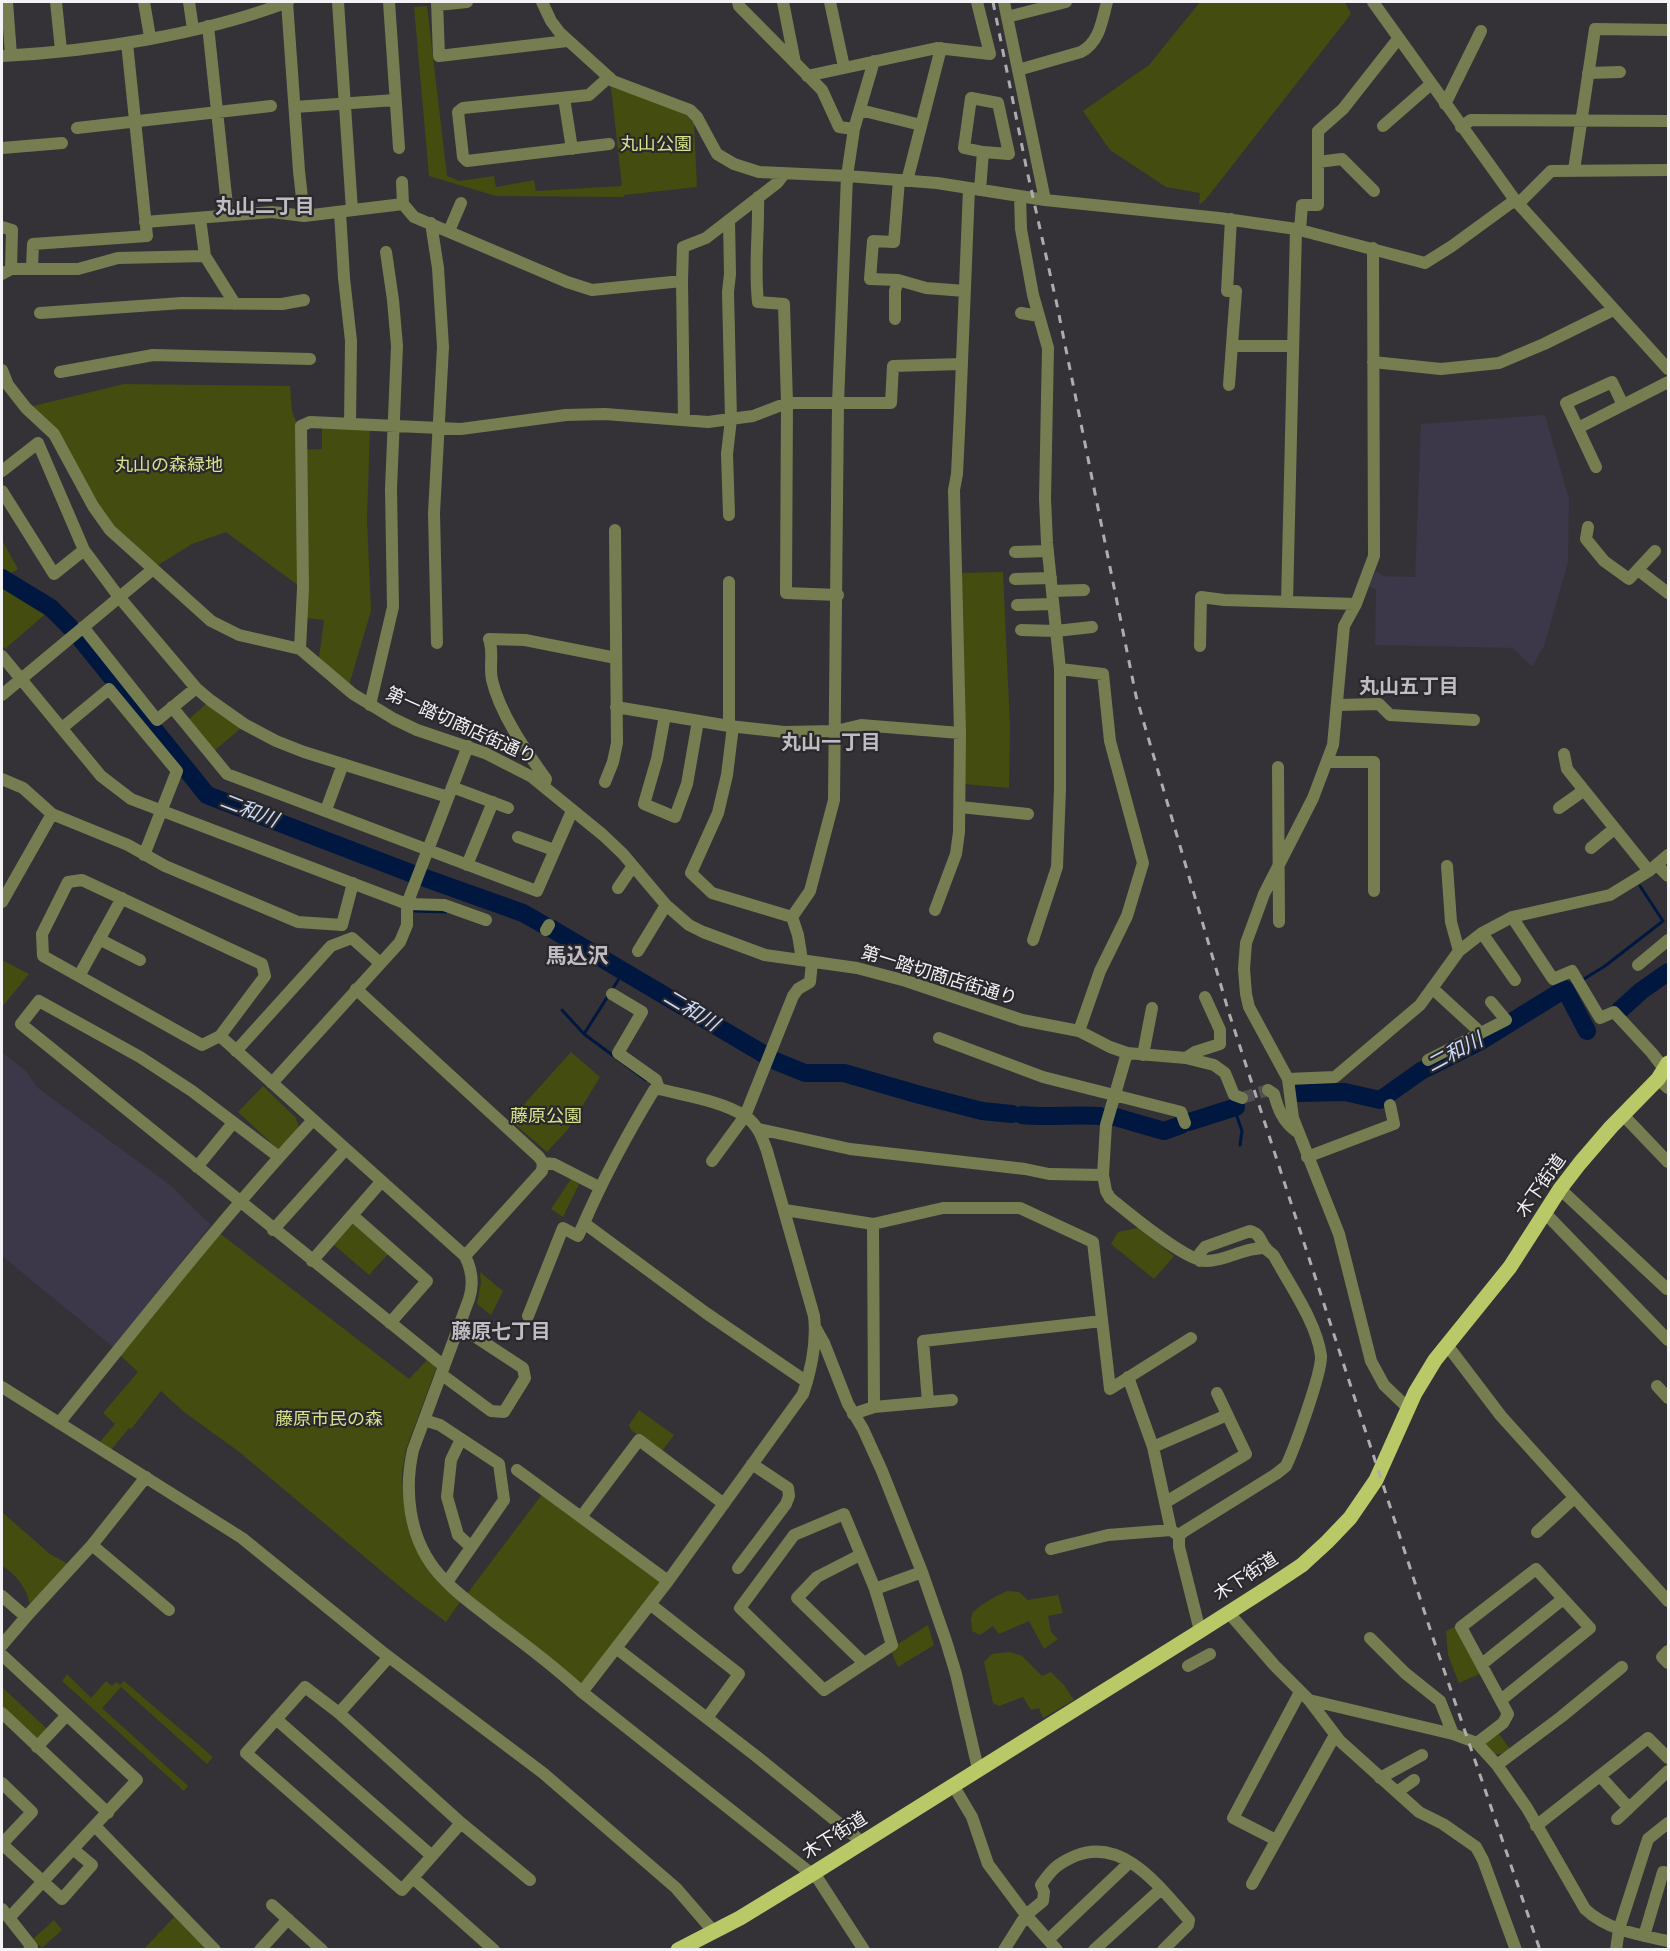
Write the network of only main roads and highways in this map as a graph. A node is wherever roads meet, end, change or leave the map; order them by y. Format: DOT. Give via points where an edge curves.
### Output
graph roads {
  1 [pos="1665,1075"];
  2 [pos="678,1950"];
  1 -- 2 [label="main road, 木下街道" via="1595,1145 1560,1189 1510,1267 1422,1380 1376,1480 1341,1528 1302,1564 812,1874"];
}
